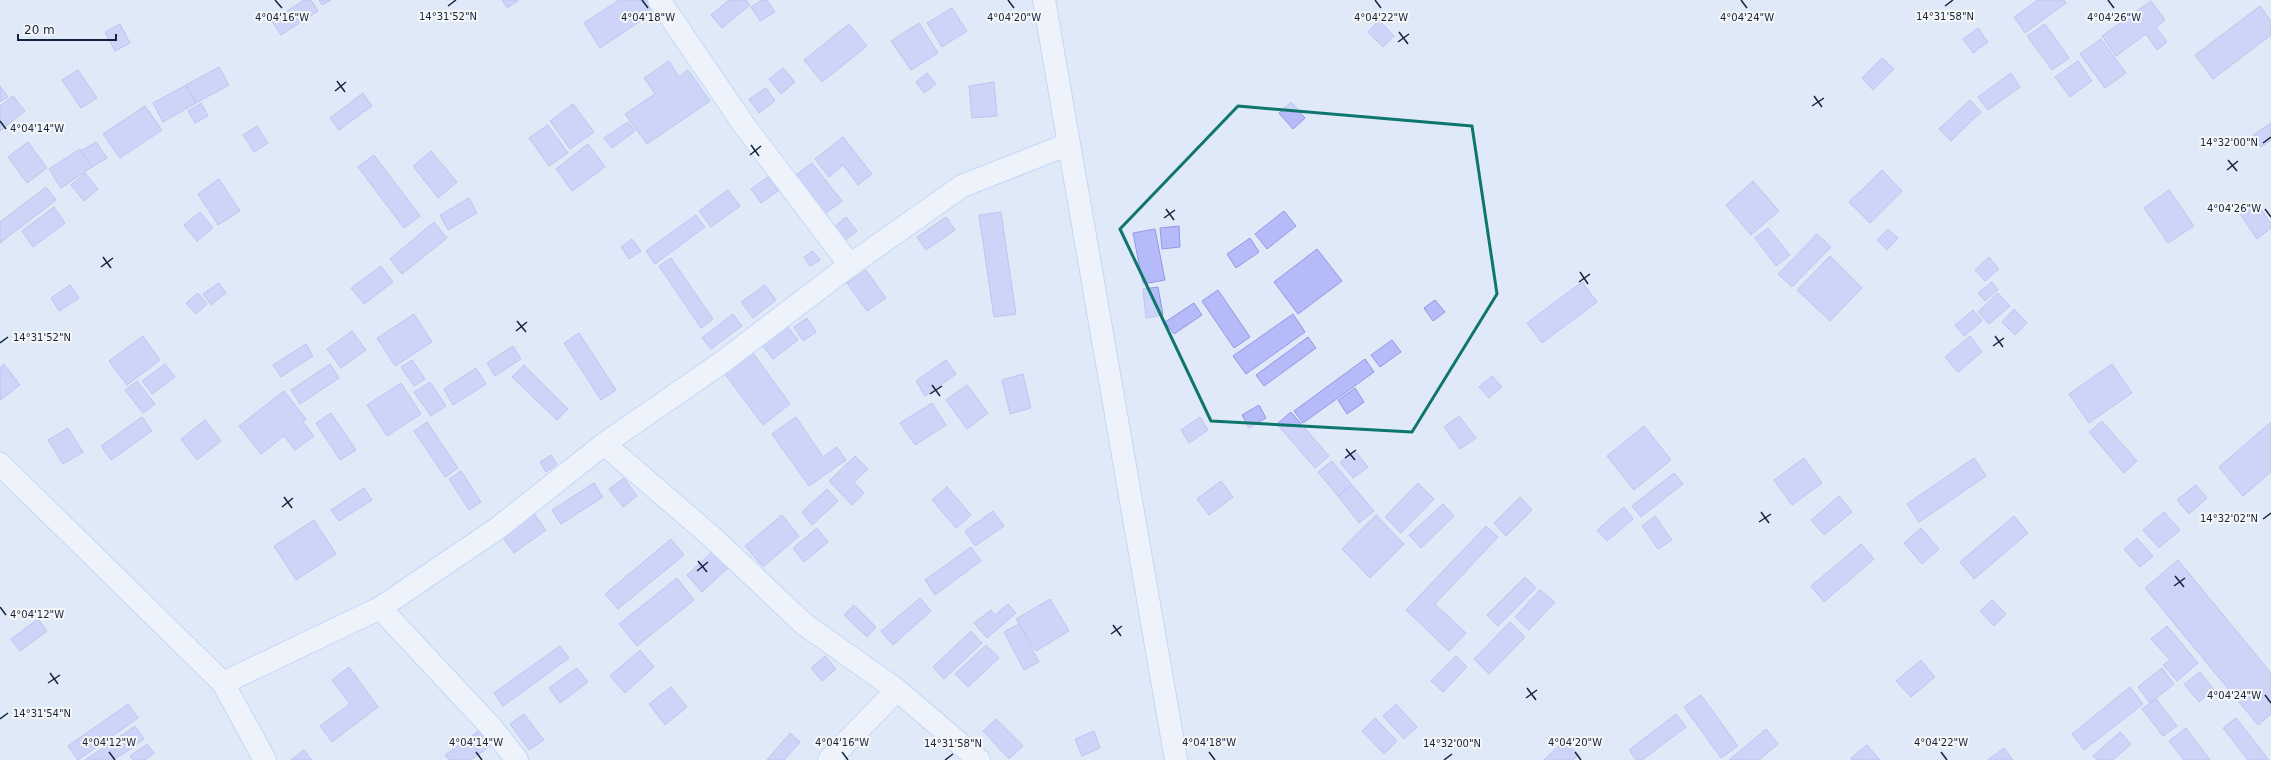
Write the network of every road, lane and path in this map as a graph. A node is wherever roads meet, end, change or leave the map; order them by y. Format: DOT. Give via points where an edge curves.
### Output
graph roads {
  1 [pos="659,0"];
  2 [pos="1044,0"];
  3 [pos="1069,144"];
  4 [pos="850,265"];
  5 [pos="604,444"];
  6 [pos="0,464"];
  7 [pos="380,608"];
  8 [pos="223,683"];
  9 [pos="897,690"];
  10 [pos="1173,759"];
  11 [pos="265,760"];
  12 [pos="517,760"];
  13 [pos="829,760"];
  14 [pos="979,760"];
  1 -- 4 [label="street" via="744,125"];
  2 -- 3 [label="street"];
  3 -- 4 [label="street" via="962,186"];
  3 -- 10 [label="street"];
  4 -- 5 [label="street" via="721,363"];
  5 -- 7 [label="street" via="498,528"];
  5 -- 9 [label="street" via="712,537 804,624"];
  6 -- 8 [label="street"];
  7 -- 8 [label="street"];
  7 -- 12 [label="street" via="492,728"];
  8 -- 11 [label="street"];
  9 -- 13 [label="street"];
  9 -- 14 [label="street"];
}
